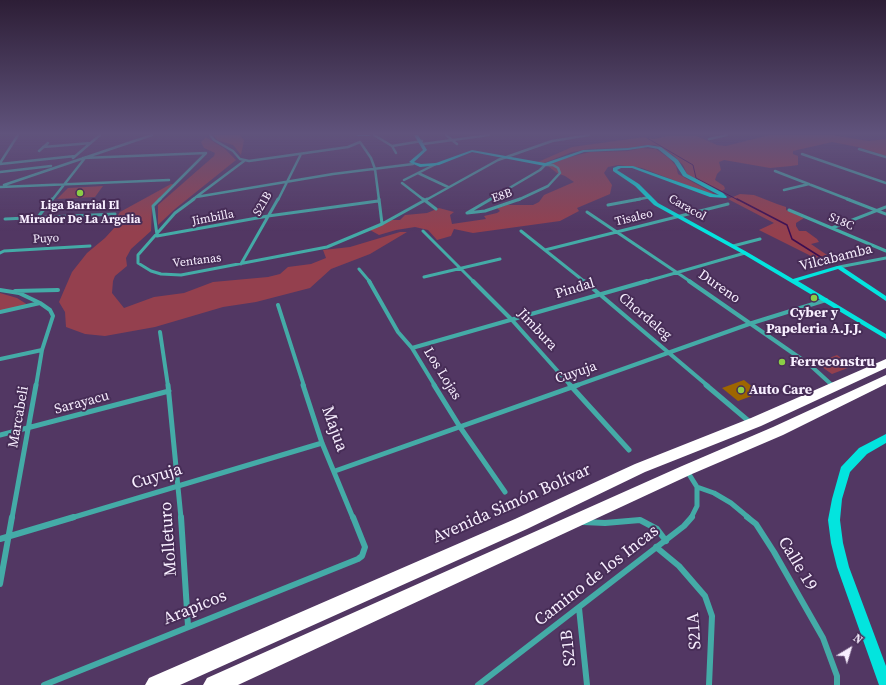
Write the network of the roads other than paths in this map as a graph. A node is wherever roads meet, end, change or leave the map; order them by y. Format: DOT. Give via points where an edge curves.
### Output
graph roads {
  1 [pos="49,167"];
  2 [pos="56,167"];
  3 [pos="77,167"];
  4 [pos="193,167"];
  5 [pos="235,167"];
  6 [pos="295,167"];
  7 [pos="390,167"];
  8 [pos="431,167"];
  9 [pos="485,167"];
  10 [pos="543,167"];
  11 [pos="556,167"];
  12 [pos="621,167"];
  13 [pos="633,167"];
  14 [pos="679,167"];
  15 [pos="840,167"];
  16 [pos="375,169"];
  17 [pos="775,170"];
  18 [pos="0,172"];
  19 [pos="418,173"];
  20 [pos="169,180"];
  21 [pos="288,182"];
  22 [pos="886,183"];
  23 [pos="809,184"];
  24 [pos="62,185"];
  25 [pos="0,187"];
  26 [pos="448,187"];
  27 [pos="784,190"];
  28 [pos="194,197"];
  29 [pos="650,197"];
  30 [pos="378,201"];
  31 [pos="426,201"];
  32 [pos="608,204"];
  33 [pos="728,204"];
  34 [pos="886,207"];
  35 [pos="436,209"];
  36 [pos="789,210"];
  37 [pos="877,210"];
  38 [pos="586,212"];
  39 [pos="115,214"];
  40 [pos="886,214"];
  41 [pos="38,216"];
  42 [pos="268,216"];
  43 [pos="678,216"];
  44 [pos="5,219"];
  45 [pos="382,224"];
  46 [pos="832,228"];
  47 [pos="423,231"];
  48 [pos="521,231"];
  49 [pos="616,232"];
  50 [pos="157,236"];
  51 [pos="760,239"];
  52 [pos="90,246"];
  53 [pos="733,246"];
  54 [pos="545,250"];
  55 [pos="886,251"];
  56 [pos="745,253"];
  57 [pos="0,254"];
  58 [pos="886,258"];
  59 [pos="500,259"];
  60 [pos="241,264"];
  61 [pos="839,267"];
  62 [pos="461,268"];
  63 [pos="358,269"];
  64 [pos="677,271"];
  65 [pos="424,277"];
  66 [pos="792,281"];
  67 [pos="0,290"];
  68 [pos="58,290"];
  69 [pos="12,291"];
  70 [pos="599,293"];
  71 [pos="826,300"];
  72 [pos="886,300"];
  73 [pos="40,303"];
  74 [pos="278,305"];
  75 [pos="0,312"];
  76 [pos="512,320"];
  77 [pos="752,323"];
  78 [pos="160,332"];
  79 [pos="886,337"];
  80 [pos="412,348"];
  81 [pos="42,350"];
  82 [pos="670,353"];
  83 [pos="0,359"];
  84 [pos="886,363"];
  85 [pos="884,382"];
  86 [pos="573,386"];
  87 [pos="834,387"];
  88 [pos="169,391"];
  89 [pos="752,423"];
  90 [pos="460,427"];
  91 [pos="28,428"];
  92 [pos="0,435"];
  93 [pos="886,438"];
  94 [pos="322,443"];
  95 [pos="629,450"];
  96 [pos="687,470"];
  97 [pos="335,471"];
  98 [pos="179,484"];
  99 [pos="697,487"];
  100 [pos="505,492"];
  101 [pos="574,522"];
  102 [pos="8,537"];
  103 [pos="0,539"];
  104 [pos="666,541"];
  105 [pos="656,548"];
  106 [pos="358,559"];
  107 [pos="0,584"];
  108 [pos="579,608"];
  109 [pos="188,626"];
  110 [pos="480,684"];
  111 [pos="44,685"];
  112 [pos="156,685"];
  113 [pos="214,685"];
  114 [pos="587,685"];
  115 [pos="709,685"];
  116 [pos="837,685"];
  117 [pos="886,685"];
  1 -- 18 [label="street"];
  2 -- 25 [label="street"];
  3 -- 24 [label="street"];
  4 -- 50 [label="street" via="153,206"];
  5 -- 28 [label="street, Ventanas"];
  6 -- 21 [label="street, S21B"];
  7 -- 16 [label="street"];
  8 -- 19 [label="street"];
  9 -- 26 [label="street, Ventanas"];
  10 -- 11 [label="street, E8B" via="466,213 511,203 548,186 560,173"];
  12 -- 29 [label="street, Caracol" via="614,170 616,173 637,185"];
  13 -- 14 [label="street, Caracol" via="712,196 724,196 685,175"];
  15 -- 22 [label="street"];
  16 -- 21 [label="street"];
  16 -- 30 [label="street"];
  17 -- 23 [label="street"];
  19 -- 26 [label="street"];
  19 -- 31 [label="street" via="403,181"];
  20 -- 24 [label="street"];
  21 -- 28 [label="street"];
  21 -- 42 [label="street, S21B"];
  23 -- 27 [label="street"];
  23 -- 37 [label="street"];
  24 -- 25 [label="street"];
  24 -- 41 [label="street"];
  26 -- 31 [label="street, Ventanas"];
  28 -- 50 [label="street, Ventanas" via="175,213"];
  29 -- 32 [label="street"];
  29 -- 43 [label="street, Caracol"];
  30 -- 42 [label="street, Jimbilla"];
  30 -- 45 [label="street"];
  31 -- 35 [label="street"];
  31 -- 45 [label="street, Ventanas"];
  33 -- 43 [label="street, Tisaleo"];
  34 -- 37 [label="street"];
  36 -- 46 [label="street, S18C"];
  37 -- 40 [label="street"];
  37 -- 46 [label="street"];
  38 -- 49 [label="street, Dureno"];
  39 -- 41 [label="street"];
  41 -- 44 [label="street"];
  42 -- 50 [label="street, Jimbilla"];
  42 -- 60 [label="street, S21B"];
  43 -- 49 [label="street, Tisaleo"];
  43 -- 53 [label="street, Caracol"];
  45 -- 60 [label="street, Ventanas" via="327,247"];
  46 -- 55 [label="street, S18C"];
  47 -- 62 [label="street, Jimbura"];
  48 -- 54 [label="street, Chordeleg"];
  49 -- 54 [label="street, Tisaleo"];
  49 -- 64 [label="street, Dureno"];
  50 -- 60 [label="street, Ventanas" via="138,255 138,263 151,271 181,275"];
  51 -- 53 [label="street"];
  52 -- 57 [label="street, Puyo" via="4,251"];
  53 -- 56 [label="street, Caracol"];
  54 -- 70 [label="street, Chordeleg"];
  56 -- 64 [label="street, Pindal"];
  56 -- 66 [label="street, Caracol"];
  58 -- 61 [label="street, Vilcabamba"];
  59 -- 62 [label="street"];
  61 -- 66 [label="street, Vilcabamba"];
  61 -- 72 [label="street"];
  62 -- 65 [label="street"];
  62 -- 76 [label="street, Jimbura"];
  63 -- 80 [label="street, Los Lojas" via="368,279 398,332"];
  64 -- 70 [label="street, Pindal"];
  64 -- 77 [label="street, Dureno"];
  66 -- 71 [label="street, Caracol"];
  67 -- 69 [label="street, Marcabeli"];
  68 -- 69 [label="street"];
  69 -- 73 [label="street, Marcabeli"];
  70 -- 76 [label="street, Pindal"];
  70 -- 82 [label="street, Chordeleg"];
  71 -- 77 [label="street, Cuyuja"];
  71 -- 79 [label="street, Caracol"];
  73 -- 75 [label="street"];
  73 -- 81 [label="street, Marcabeli" via="50,310 53,316"];
  74 -- 94 [label="street, Majua"];
  76 -- 80 [label="street, Pindal"];
  76 -- 86 [label="street, Jimbura"];
  77 -- 82 [label="street, Cuyuja"];
  77 -- 87 [label="street, Dureno" via="810,365"];
  78 -- 88 [label="street, Molleturo"];
  80 -- 90 [label="street, Los Lojas"];
  81 -- 83 [label="street"];
  81 -- 91 [label="street, Marcabeli"];
  82 -- 86 [label="street, Cuyuja"];
  82 -- 89 [label="street, Chordeleg"];
  84 -- 87 [label="highway, Avenida Simón Bolívar"];
  85 -- 96 [label="highway"];
  86 -- 90 [label="street, Cuyuja"];
  86 -- 95 [label="street, Jimbura"];
  87 -- 89 [label="highway, Avenida Simón Bolívar"];
  88 -- 91 [label="street, Sarayacu"];
  88 -- 98 [label="street, Molleturo"];
  89 -- 112 [label="highway, Avenida Simón Bolívar" via="640,468 521,524"];
  90 -- 97 [label="street, Cuyuja"];
  90 -- 100 [label="street, Los Lojas"];
  91 -- 92 [label="street, Sarayacu"];
  91 -- 102 [label="street, Marcabeli"];
  93 -- 117 [label="street" via="863,451 845,470 834,520 843,567"];
  94 -- 97 [label="street, Majua"];
  94 -- 98 [label="street, Cuyuja"];
  96 -- 99 [label="street"];
  96 -- 101 [label="highway"];
  97 -- 106 [label="street, Majua" via="365,547"];
  98 -- 102 [label="street, Cuyuja"];
  98 -- 109 [label="street, Molleturo"];
  99 -- 104 [label="street, Camino de los Incas" via="697,506 692,516"];
  99 -- 116 [label="street, Calle 19" via="731,503 756,524 818,627 837,676"];
  101 -- 104 [label="street" via="640,520 657,529"];
  101 -- 113 [label="highway"];
  102 -- 103 [label="street, Cuyuja"];
  102 -- 107 [label="street, Marcabeli"];
  104 -- 105 [label="street, Camino de los Incas"];
  105 -- 108 [label="street, Camino de los Incas"];
  105 -- 115 [label="street, S21A" via="679,566 705,596 712,616"];
  106 -- 109 [label="street, Arapicos"];
  108 -- 110 [label="street, Camino de los Incas"];
  108 -- 114 [label="street, S21B"];
  109 -- 111 [label="street, Arapicos"];
}
